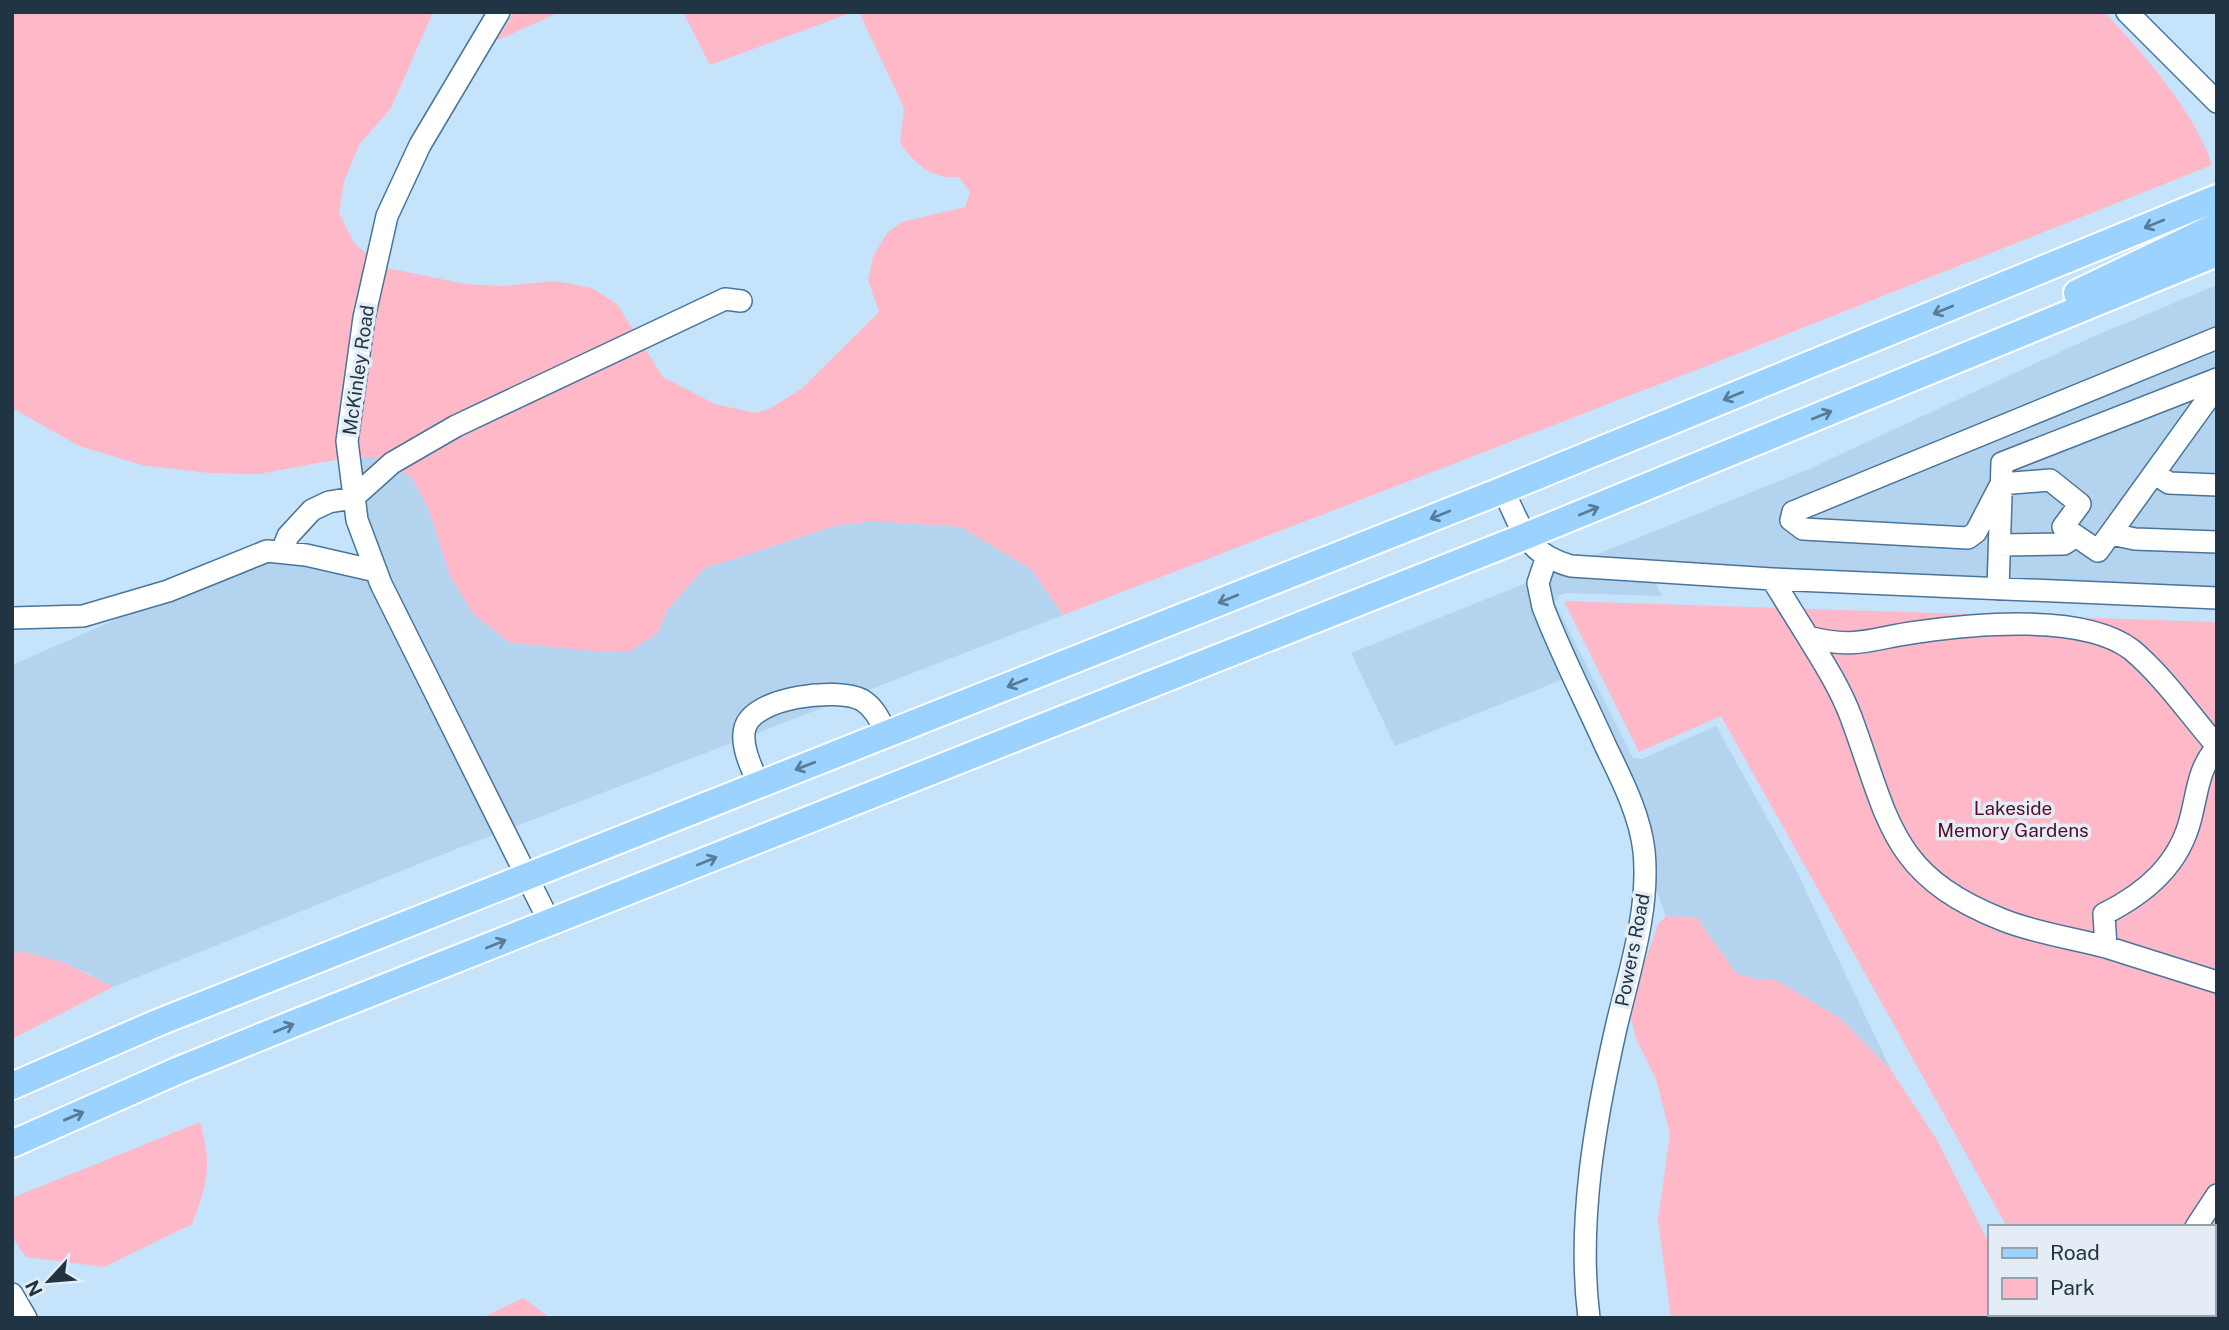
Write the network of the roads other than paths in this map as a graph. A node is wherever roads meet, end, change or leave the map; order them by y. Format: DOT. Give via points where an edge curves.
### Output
graph roads {
  1 [pos="499,12"];
  2 [pos="2127,12"];
  3 [pos="2217,102"];
  4 [pos="2217,198"];
  5 [pos="2217,226"];
  6 [pos="2217,253"];
  7 [pos="741,301"];
  8 [pos="2011,338"];
  9 [pos="2217,338"];
  10 [pos="2217,379"];
  11 [pos="2217,386"];
  12 [pos="2154,474"];
  13 [pos="2001,484"];
  14 [pos="2217,485"];
  15 [pos="1503,490"];
  16 [pos="353,498"];
  17 [pos="2111,534"];
  18 [pos="2076,536"];
  19 [pos="1526,537"];
  20 [pos="2217,542"];
  21 [pos="2000,545"];
  22 [pos="282,551"];
  23 [pos="1546,559"];
  24 [pos="376,571"];
  25 [pos="1772,579"];
  26 [pos="1998,589"];
  27 [pos="2217,598"];
  28 [pos="12,618"];
  29 [pos="1808,637"];
  30 [pos="887,734"];
  31 [pos="2217,747"];
  32 [pos="759,785"];
  33 [pos="528,876"];
  34 [pos="550,923"];
  35 [pos="2106,947"];
  36 [pos="2217,982"];
  37 [pos="12,1086"];
  38 [pos="12,1144"];
  39 [pos="2217,1195"];
  40 [pos="2197,1225"];
  41 [pos="12,1294"];
  42 [pos="25,1317"];
  43 [pos="1589,1318"];
  1 -- 16 [label="street, McKinley Road" via="420,145 387,216 364,318 349,416"];
  2 -- 3 [label="street"];
  4 -- 15 [label="main road, one-way"];
  5 -- 8 [label="main road" via="2031,315"];
  6 -- 8 [label="main road"];
  7 -- 16 [label="street" via="725,299 456,426 392,463"];
  19 -- 8 [label="main road, one-way"];
  9 -- 13 [label="street" via="1793,512 1791,520 1803,529 1968,538 1976,532"];
  10 -- 13 [label="street" via="2002,463"];
  11 -- 12 [label="street"];
  12 -- 14 [label="street" via="2169,483"];
  12 -- 17 [label="street"];
  13 -- 18 [label="street" via="2050,480 2080,504 2063,527"];
  13 -- 21 [label="street"];
  15 -- 19 [label="street"];
  15 -- 30 [label="main road, one-way"];
  16 -- 22 [label="street" via="312,510 288,536"];
  16 -- 24 [label="street, McKinley Road"];
  17 -- 18 [label="street" via="2098,551"];
  17 -- 20 [label="street"];
  18 -- 21 [label="street" via="2064,544"];
  19 -- 23 [label="street"];
  34 -- 19 [label="main road, one-way"];
  21 -- 26 [label="street"];
  22 -- 24 [label="street"];
  22 -- 28 [label="street" via="267,551 168,591 83,616"];
  23 -- 25 [label="street" via="1571,566"];
  23 -- 43 [label="street, Powers Road" via="1538,583 1543,607 1625,787 1644,850 1642,912 1604,1079 1595,1142 1587,1234"];
  24 -- 33 [label="street, McKinley Road"];
  25 -- 26 [label="street"];
  25 -- 29 [label="street"];
  26 -- 27 [label="street"];
  29 -- 31 [label="street" via="1852,645 1942,628 2046,624 2111,639 2150,667"];
  29 -- 35 [label="street" via="1836,682 1897,842 1928,877 1953,896 2006,922"];
  30 -- 32 [label="main road, one-way"];
  30 -- 32 [label="street" via="874,710 860,699 838,693 793,698 765,709 747,721 744,731"];
  31 -- 35 [label="street" via="2200,772 2190,820 2171,865 2104,914"];
  32 -- 33 [label="main road"];
  33 -- 34 [label="street, McKinley Road"];
  33 -- 37 [label="main road" via="157,1023"];
  38 -- 34 [label="main road, one-way" via="179,1070"];
  35 -- 36 [label="street"];
  39 -- 40 [label="street"];
  41 -- 42 [label="street"];
}
